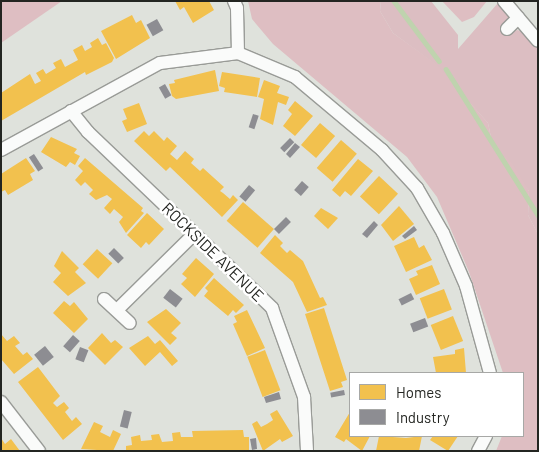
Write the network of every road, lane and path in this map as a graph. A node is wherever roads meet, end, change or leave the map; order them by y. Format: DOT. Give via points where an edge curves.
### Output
graph roads {
  1 [pos="234,1"];
  2 [pos="504,1"];
  3 [pos="518,18"];
  4 [pos="506,29"];
  5 [pos="538,40"];
  6 [pos="238,53"];
  7 [pos="71,111"];
  8 [pos="1,150"];
  9 [pos="194,234"];
  10 [pos="104,299"];
  11 [pos="117,310"];
  12 [pos="130,323"];
  13 [pos="490,372"];
  14 [pos="1,402"];
  15 [pos="485,437"];
  16 [pos="40,451"];
  17 [pos="307,451"];
  18 [pos="478,451"];
  1 -- 6 [label="street"];
  2 -- 3 [label="street"];
  3 -- 4 [label="street"];
  3 -- 5 [label="street"];
  6 -- 7 [label="street" via="160,63"];
  6 -- 13 [label="street" via="295,77 382,150 417,188 443,232 466,286"];
  7 -- 8 [label="street"];
  7 -- 9 [label="street, ROCKSIDE AVENUE" via="88,132"];
  9 -- 11 [label="street"];
  9 -- 17 [label="street, ROCKSIDE AVENUE" via="272,308 304,397"];
  10 -- 11 [label="street"];
  11 -- 12 [label="street"];
  14 -- 16 [label="street"];
  15 -- 18 [label="street"];
}
